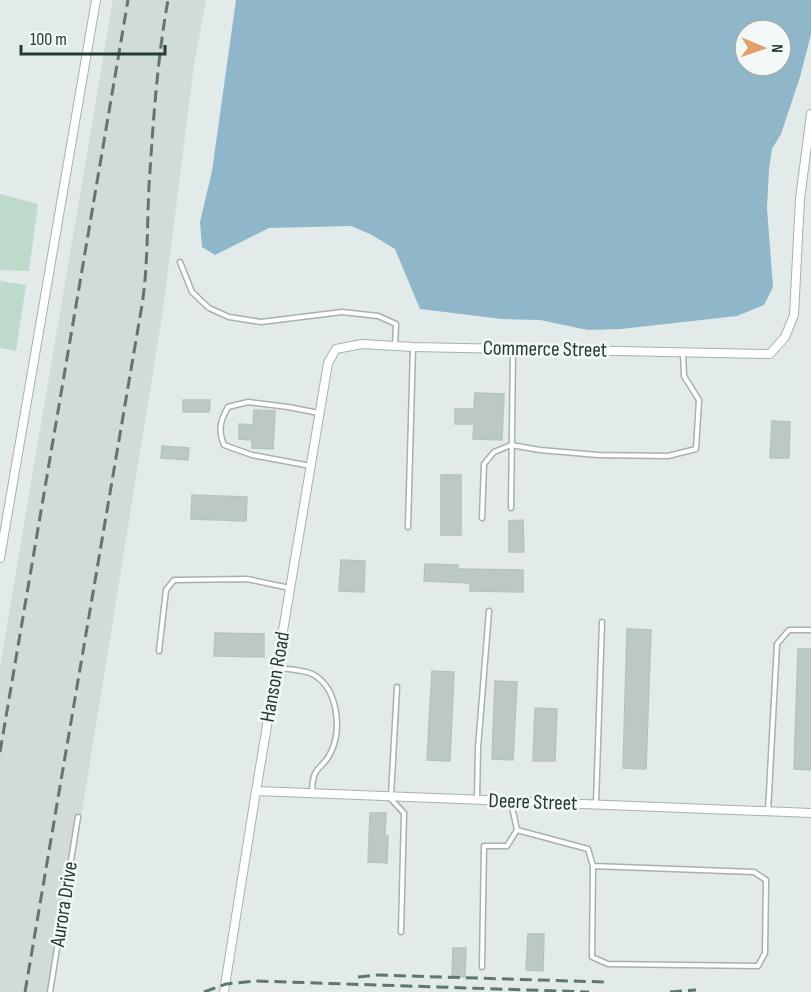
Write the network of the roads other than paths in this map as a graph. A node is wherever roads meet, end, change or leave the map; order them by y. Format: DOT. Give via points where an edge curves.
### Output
graph roads {
  1 [pos="96,0"];
  2 [pos="811,114"];
  3 [pos="180,262"];
  4 [pos="395,346"];
  5 [pos="413,347"];
  6 [pos="513,349"];
  7 [pos="682,352"];
  8 [pos="328,363"];
  9 [pos="320,413"];
  10 [pos="512,444"];
  11 [pos="311,466"];
  12 [pos="511,508"];
  13 [pos="482,518"];
  14 [pos="408,527"];
  15 [pos="0,558"];
  16 [pos="290,588"];
  17 [pos="489,611"];
  18 [pos="602,622"];
  19 [pos="811,630"];
  20 [pos="159,651"];
  21 [pos="277,668"];
  22 [pos="397,687"];
  23 [pos="256,791"];
  24 [pos="312,793"];
  25 [pos="389,796"];
  26 [pos="477,800"];
  27 [pos="511,801"];
  28 [pos="596,804"];
  29 [pos="768,811"];
  30 [pos="811,813"];
  31 [pos="78,817"];
  32 [pos="516,830"];
  33 [pos="593,866"];
  34 [pos="401,932"];
  35 [pos="482,967"];
  36 [pos="50,992"];
  37 [pos="225,992"];
  1 -- 15 [label="street"];
  2 -- 7 [label="street, Commerce Street" via="800,199 794,315 785,337 770,354"];
  3 -- 4 [label="lane" via="192,292 209,308 229,317 261,322 342,312 378,316 396,324"];
  4 -- 5 [label="street, Commerce Street"];
  4 -- 8 [label="street, Commerce Street" via="362,344 336,349"];
  5 -- 6 [label="street, Commerce Street"];
  5 -- 14 [label="lane"];
  6 -- 7 [label="street, Commerce Street"];
  6 -- 10 [label="lane"];
  7 -- 10 [label="lane" via="684,376 699,400 696,448 668,456 598,455"];
  8 -- 9 [label="street, Hanson Road"];
  9 -- 11 [label="street, Hanson Road"];
  9 -- 11 [label="lane" via="248,402 228,407 220,420 224,445 252,455"];
  10 -- 12 [label="lane"];
  10 -- 13 [label="lane" via="494,452 484,464"];
  11 -- 16 [label="street, Hanson Road"];
  16 -- 20 [label="lane" via="247,579 174,580 166,590"];
  16 -- 21 [label="street, Hanson Road"];
  17 -- 26 [label="lane"];
  18 -- 28 [label="lane"];
  19 -- 29 [label="lane" via="789,630 777,644"];
  21 -- 23 [label="street, Hanson Road"];
  21 -- 24 [label="lane" via="314,674 329,690 335,711 337,732 331,753 313,775"];
  22 -- 25 [label="lane"];
  23 -- 24 [label="street, Deere Street"];
  23 -- 37 [label="street, Hanson Road"];
  24 -- 25 [label="street, Deere Street"];
  25 -- 26 [label="street, Deere Street"];
  25 -- 34 [label="lane" via="404,813"];
  26 -- 27 [label="street, Deere Street"];
  27 -- 28 [label="street, Deere Street"];
  27 -- 32 [label="lane"];
  28 -- 29 [label="street, Deere Street"];
  29 -- 30 [label="street, Deere Street"];
  31 -- 36 [label="lane, Aurora Drive"];
  32 -- 33 [label="lane" via="588,849"];
  32 -- 35 [label="lane" via="507,846 484,846"];
  33 -- 33 [label="lane" via="592,957 608,964 758,966 765,953 766,880 754,872"];
}
